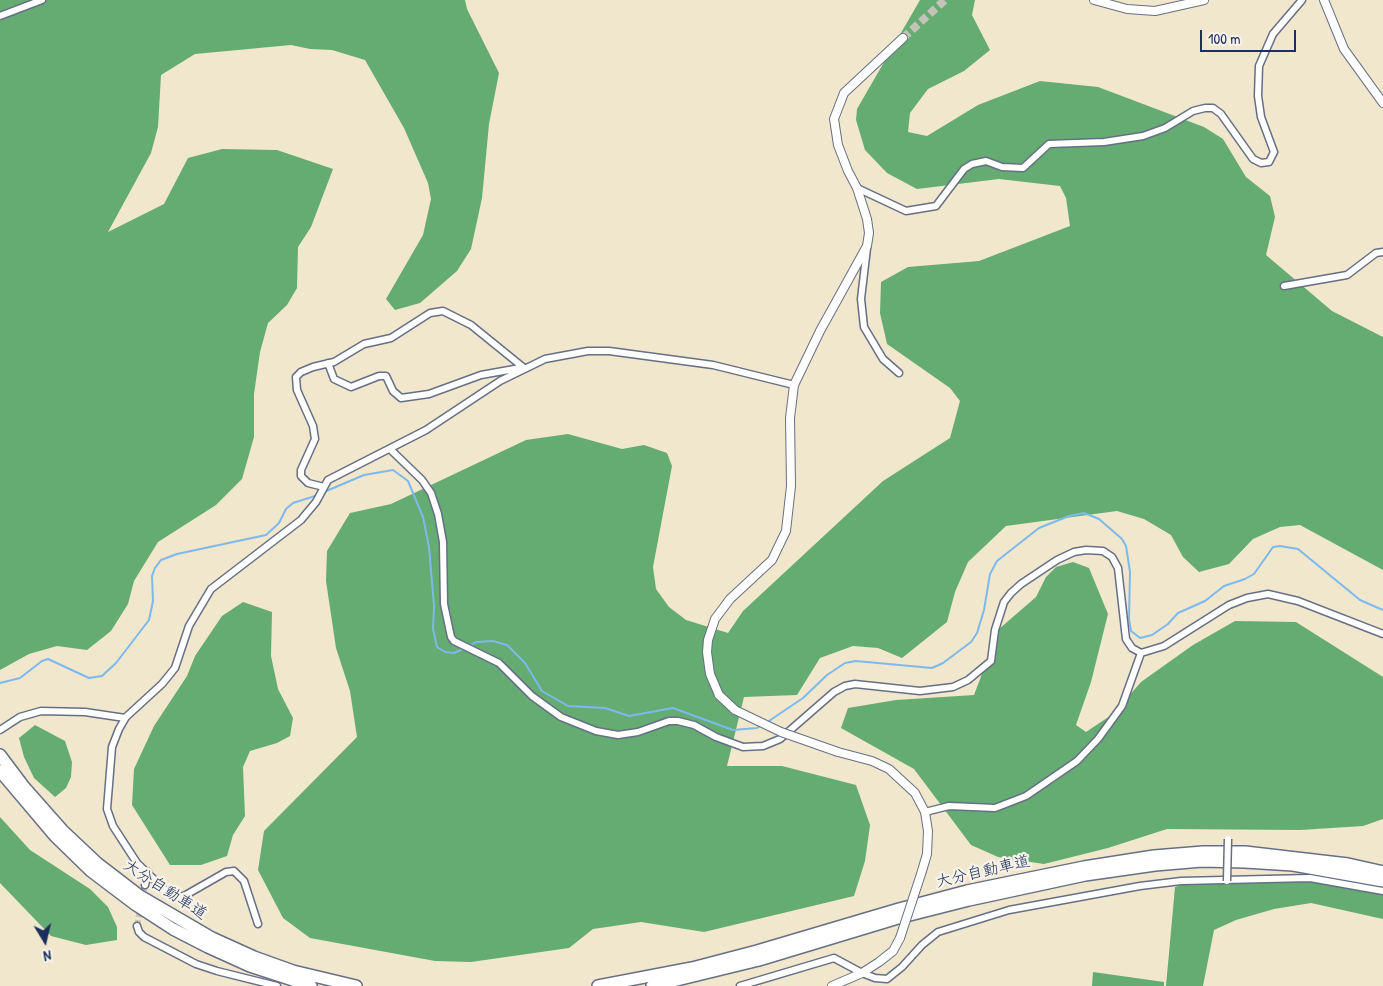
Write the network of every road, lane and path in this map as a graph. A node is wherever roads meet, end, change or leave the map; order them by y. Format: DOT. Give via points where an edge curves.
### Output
graph roads {
  1 [pos="42,0"];
  2 [pos="1094,0"];
  3 [pos="1204,0"];
  4 [pos="1302,0"];
  5 [pos="1324,0"];
  6 [pos="0,16"];
  7 [pos="903,38"];
  8 [pos="1383,103"];
  9 [pos="858,188"];
  10 [pos="867,246"];
  11 [pos="1383,252"];
  12 [pos="1284,286"];
  13 [pos="328,363"];
  14 [pos="524,368"];
  15 [pos="899,373"];
  16 [pos="794,385"];
  17 [pos="390,449"];
  18 [pos="324,487"];
  19 [pos="1383,634"];
  20 [pos="1141,654"];
  21 [pos="125,718"];
  22 [pos="0,730"];
  23 [pos="0,755"];
  24 [pos="4,771"];
  25 [pos="925,812"];
  26 [pos="1228,839"];
  27 [pos="148,872"];
  28 [pos="1383,872"];
  29 [pos="1226,881"];
  30 [pos="1383,882"];
  31 [pos="145,885"];
  32 [pos="1383,890"];
  33 [pos="258,924"];
  34 [pos="137,926"];
  35 [pos="862,973"];
  36 [pos="268,984"];
  37 [pos="277,986"];
  38 [pos="311,986"];
  39 [pos="356,986"];
  40 [pos="598,986"];
  41 [pos="652,986"];
  42 [pos="740,986"];
  43 [pos="832,986"];
  1 -- 6 [label="street"];
  2 -- 3 [label="street" via="1127,9 1155,11"];
  4 -- 9 [label="street" via="1273,34 1259,66 1261,117 1274,152 1269,162 1253,159 1222,114 1213,108 1205,108 1143,136 1104,142 1049,144 1023,168 1002,167 986,161 972,164 964,169 936,206 906,211"];
  5 -- 8 [label="street" via="1344,49"];
  7 -- 9 [label="street" via="844,93 834,119 838,145"];
  9 -- 10 [label="street" via="867,219"];
  10 -- 15 [label="street" via="861,299 864,327 882,358"];
  10 -- 16 [label="street"];
  11 -- 12 [label="street" via="1376,253 1347,275"];
  13 -- 14 [label="street" via="334,379 351,387 386,376 401,398 429,394 496,372"];
  13 -- 14 [label="street" via="364,344 391,338 430,313 443,311 471,325"];
  13 -- 18 [label="street" via="296,377 297,390 315,433 301,476 308,483"];
  14 -- 16 [label="street" via="544,358 609,351 713,365"];
  14 -- 17 [label="street"];
  16 -- 25 [label="street, bridge" via="790,418 791,486 786,531 772,560 730,599 715,619 708,640 710,674 719,695 735,710 781,732 889,769 915,793"];
  17 -- 18 [label="street" via="328,480"];
  17 -- 20 [label="street" via="422,480 431,493 438,514 443,542 444,604 451,637 499,663 532,696 561,717 596,731 618,735 678,721 743,747 763,746 780,739 845,686 855,684 920,691 953,687 968,680 991,661 1004,602 1011,593 1057,560 1086,550 1103,551 1112,557 1118,568 1126,639"];
  18 -- 21 [label="street" via="302,520 210,589 189,626 175,668"];
  19 -- 20 [label="street" via="1298,601 1268,594 1229,606 1164,646"];
  20 -- 25 [label="street" via="1122,706 1098,740 1077,761 1026,796 995,808 949,806"];
  21 -- 22 [label="street" via="100,713 41,710 20,717"];
  21 -- 27 [label="street" via="112,747 107,809 113,826 137,863"];
  23 -- 24 [label="highway, 大分自動車道"];
  24 -- 38 [label="highway, 大分自動車道" via="55,836 91,870 136,905 208,947 250,966"];
  24 -- 39 [label="highway, 大分自動車道" via="97,863 140,896 212,938 254,957 293,971"];
  25 -- 35 [label="street, bridge" via="927,854 900,938 893,950"];
  26 -- 29 [label="street, bridge"];
  27 -- 31 [label="street"];
  27 -- 33 [label="street" via="156,883 177,897 234,871 244,881"];
  28 -- 40 [label="highway, 大分自動車道" via="1348,864 1245,852 1154,856 976,889 692,968"];
  29 -- 32 [label="street" via="1310,878"];
  29 -- 35 [label="street" via="1181,881 1140,886 991,914 938,932 887,979"];
  30 -- 41 [label="highway, 大分自動車道" via="1302,867 1245,862 1154,865 968,900 759,960"];
  34 -- 36 [label="street" via="144,936 196,964"];
  35 -- 42 [label="street" via="834,958"];
  35 -- 43 [label="street"];
  36 -- 37 [label="street"];
}
